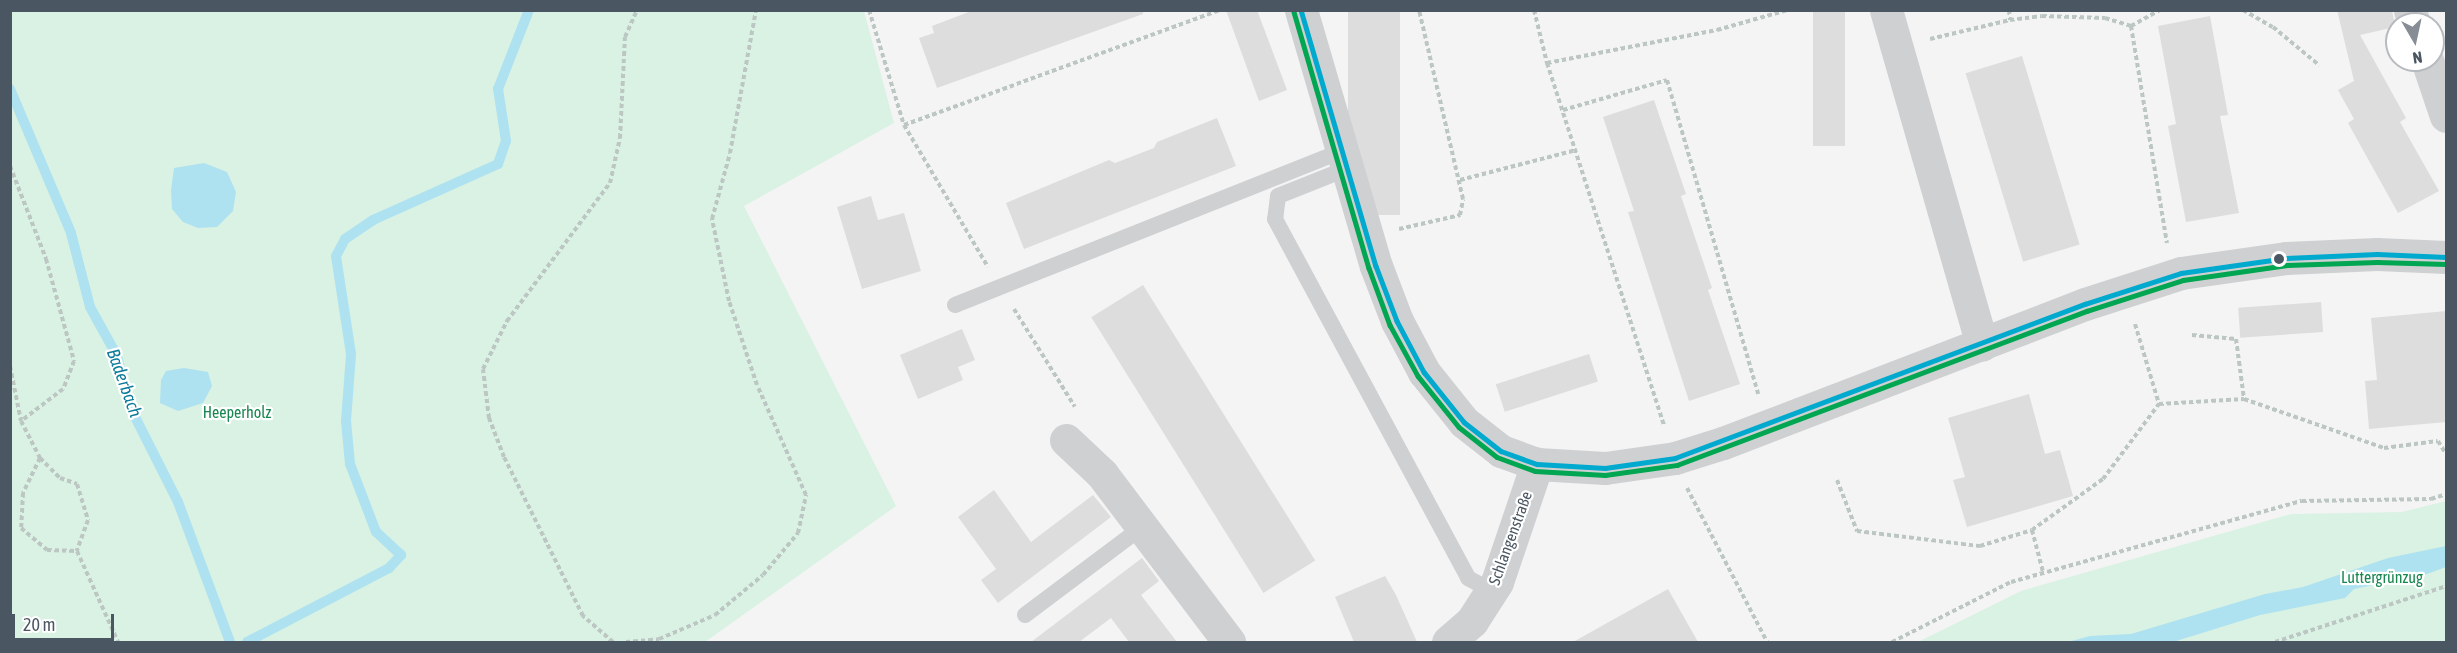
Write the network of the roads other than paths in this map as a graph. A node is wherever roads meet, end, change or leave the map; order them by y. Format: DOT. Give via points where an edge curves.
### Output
graph roads {
  1 [pos="1301,10"];
  2 [pos="1886,10"];
  3 [pos="2431,72"];
  4 [pos="2446,116"];
  5 [pos="1343,160"];
  6 [pos="2446,257"];
  7 [pos="956,305"];
  8 [pos="1982,344"];
  9 [pos="1066,440"];
  10 [pos="1537,464"];
  11 [pos="1142,527"];
  12 [pos="1491,591"];
  13 [pos="1025,615"];
  14 [pos="1451,641"];
  15 [pos="1229,642"];
  1 -- 5 [label="street"];
  2 -- 8 [label="street"];
  3 -- 4 [label="street"];
  5 -- 7 [label="lane"];
  5 -- 10 [label="street" via="1397,321 1442,396 1483,439 1501,451"];
  5 -- 12 [label="lane" via="1278,196 1275,219 1468,578"];
  6 -- 8 [label="street" via="2377,254 2286,258 2181,273 2124,290"];
  8 -- 10 [label="street" via="1675,458 1605,468"];
  9 -- 11 [label="street" via="1102,474"];
  10 -- 12 [label="street, Schlangenstraße"];
  11 -- 13 [label="lane"];
  11 -- 15 [label="street"];
  12 -- 14 [label="street, Schlangenstraße" via="1472,621"];
}
